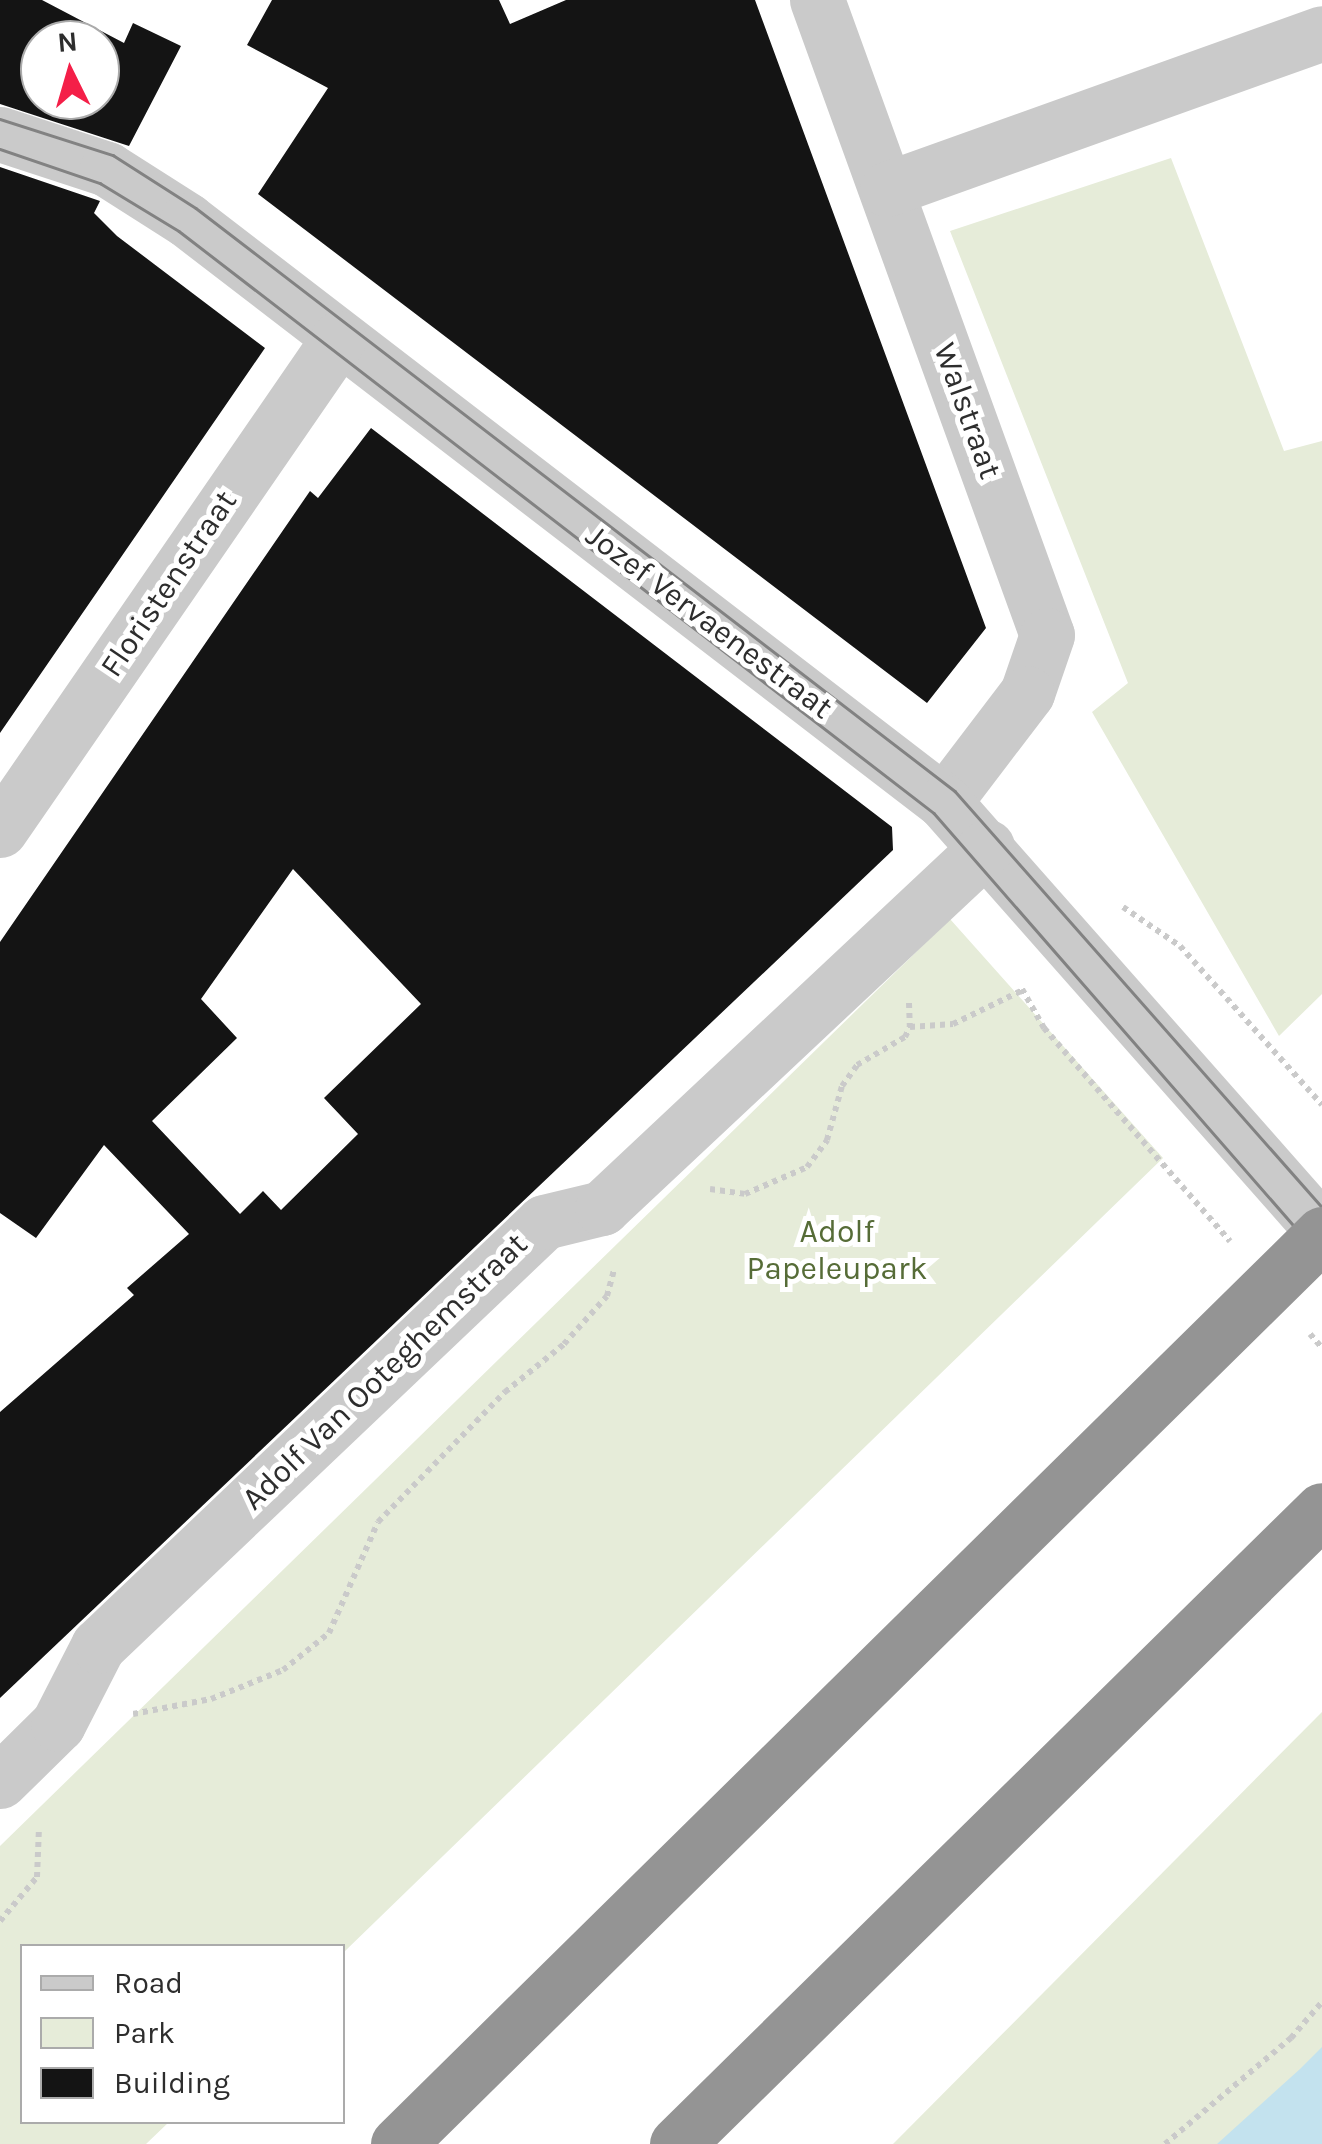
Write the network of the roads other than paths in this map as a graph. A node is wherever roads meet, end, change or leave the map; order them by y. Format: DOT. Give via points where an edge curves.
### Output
graph roads {
  1 [pos="817,0"];
  2 [pos="1312,23"];
  3 [pos="0,134"];
  4 [pos="887,189"];
  5 [pos="339,338"];
  6 [pos="944,802"];
  7 [pos="0,830"];
  8 [pos="988,847"];
  9 [pos="1322,1232"];
  10 [pos="1322,1510"];
  11 [pos="26,1755"];
  12 [pos="398,2144"];
  13 [pos="678,2144"];
  1 -- 4 [label="street, Walstraat"];
  2 -- 4 [label="street"];
  3 -- 5 [label="street, Jozef Vervaenestraat" via="107,169 187,220"];
  4 -- 6 [label="street, Walstraat" via="1047,635 1027,693"];
  5 -- 6 [label="street, Jozef Vervaenestraat"];
  5 -- 7 [label="street, Floristenstraat"];
  6 -- 8 [label="street, Jozef Vervaenestraat"];
  8 -- 9 [label="street, Jozef Vervaenestraat"];
  8 -- 11 [label="street, Adolf Van Ooteghemstraat" via="602,1208 544,1222 530,1235 98,1646"];
  9 -- 12 [label="highway, bridge"];
  10 -- 13 [label="highway"];
}
